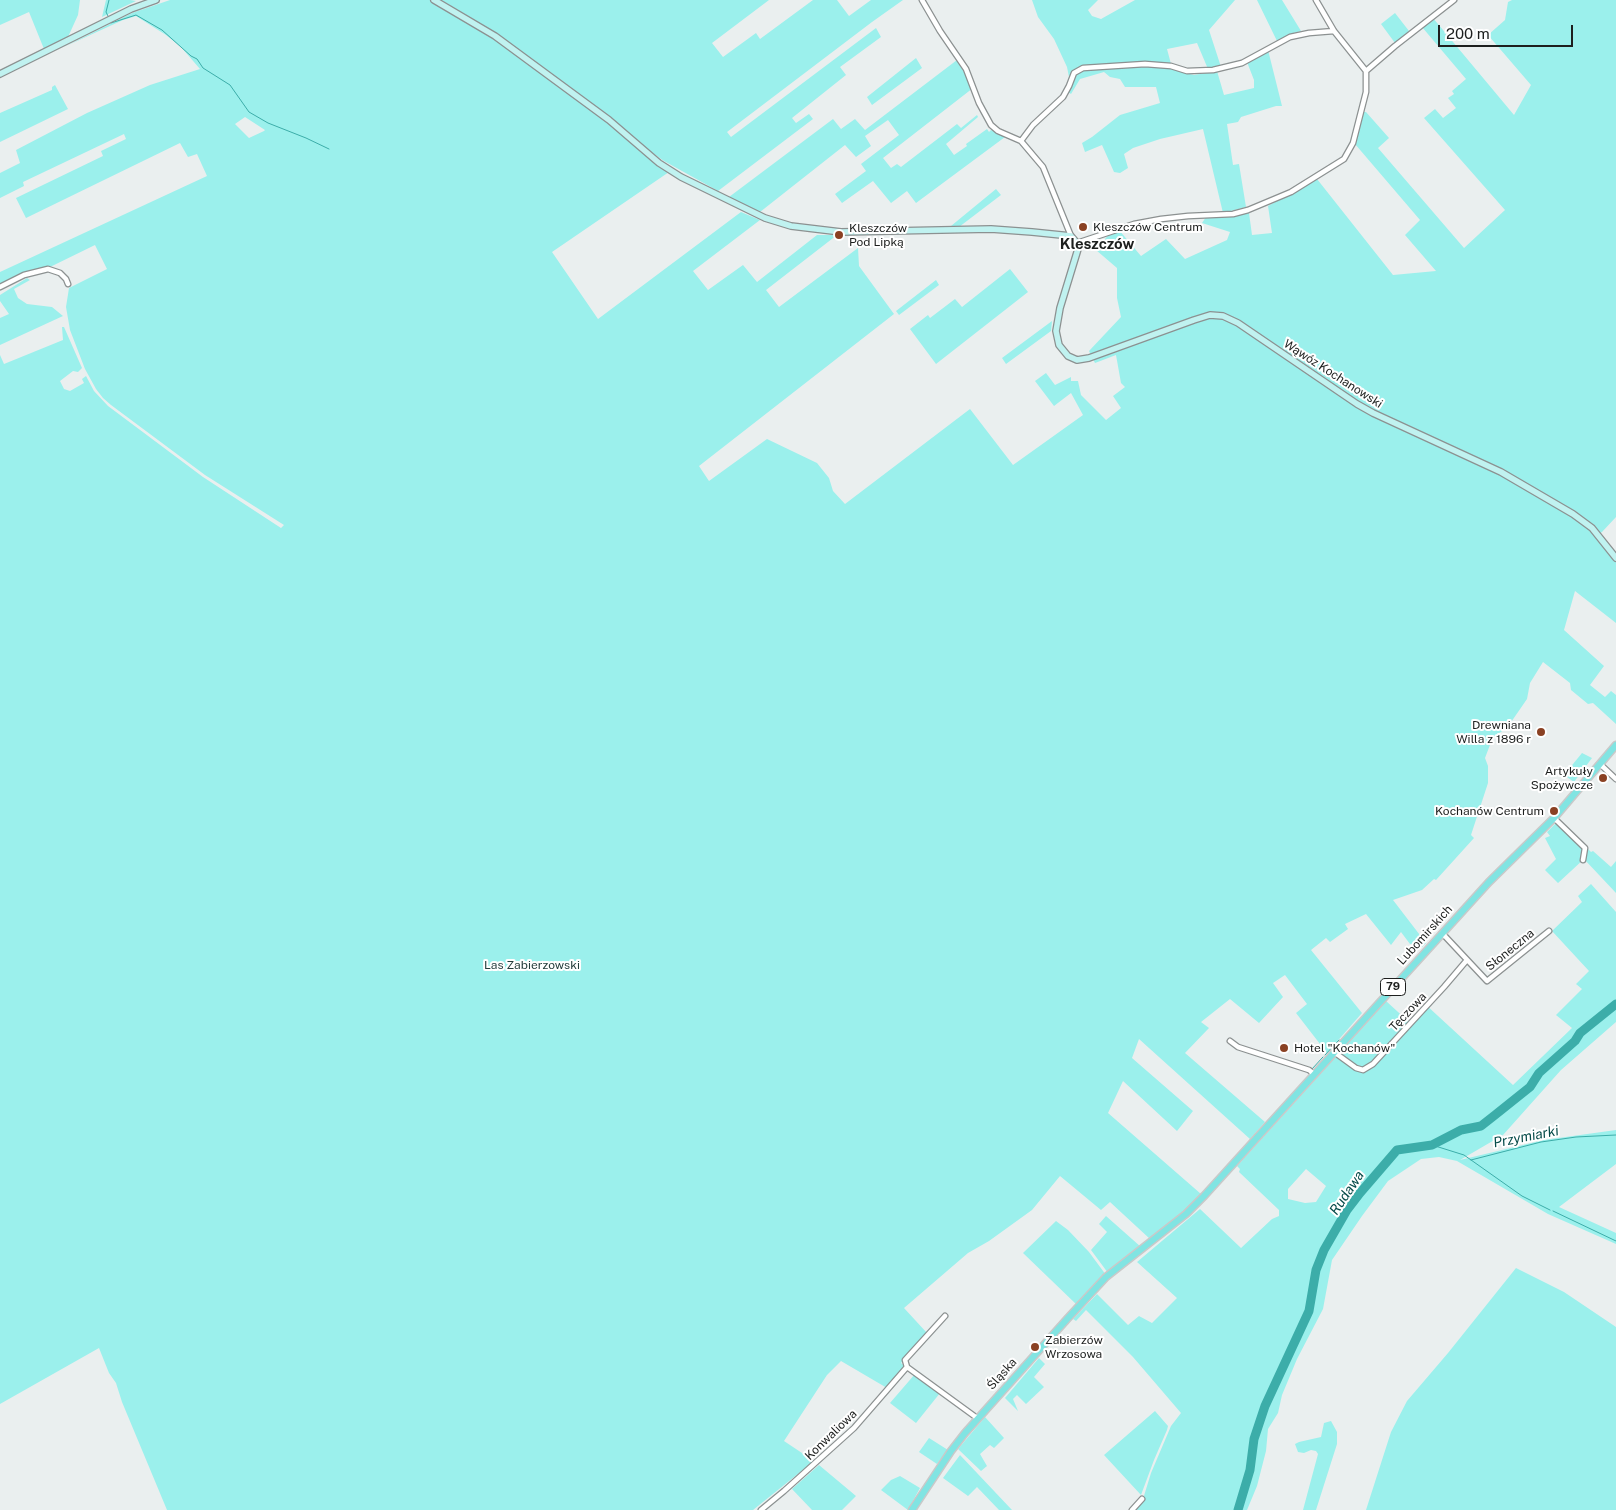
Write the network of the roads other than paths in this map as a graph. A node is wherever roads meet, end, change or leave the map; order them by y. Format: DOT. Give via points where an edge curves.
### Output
graph roads {
  1 [pos="156,0"];
  2 [pos="434,0"];
  3 [pos="922,0"];
  4 [pos="1316,0"];
  5 [pos="1454,0"];
  6 [pos="1334,31"];
  7 [pos="1366,71"];
  8 [pos="0,74"];
  9 [pos="1021,141"];
  10 [pos="1071,236"];
  11 [pos="1077,243"];
  12 [pos="68,284"];
  13 [pos="0,287"];
  14 [pos="1616,558"];
  15 [pos="1616,745"];
  16 [pos="1600,764"];
  17 [pos="1616,779"];
  18 [pos="1554,818"];
  19 [pos="1584,860"];
  20 [pos="1550,931"];
  21 [pos="1442,934"];
  22 [pos="1467,960"];
  23 [pos="1230,1041"];
  24 [pos="1334,1052"];
  25 [pos="1314,1074"];
  26 [pos="1168,1228"];
  27 [pos="945,1316"];
  28 [pos="908,1367"];
  29 [pos="977,1418"];
  30 [pos="1142,1499"];
  31 [pos="761,1510"];
  32 [pos="912,1510"];
  33 [pos="1132,1510"];
  1 -- 8 [label="street"];
  2 -- 10 [label="street" via="495,36 609,120 659,163 763,217 791,226 841,232 991,229"];
  3 -- 9 [label="street" via="966,69 990,125"];
  4 -- 6 [label="street"];
  5 -- 7 [label="street"];
  6 -- 7 [label="street"];
  6 -- 9 [label="street" via="1290,37 1242,63 1213,70 1187,71 1145,64 1083,68 1074,73 1063,97"];
  7 -- 11 [label="street" via="1366,92 1350,151 1341,162 1298,188 1233,214 1155,220"];
  9 -- 10 [label="street" via="1043,167"];
  10 -- 11 [label="street"];
  11 -- 14 [label="street, Wąwóz Kochanowski" via="1056,331 1064,353 1077,360 1088,358 1210,315 1223,316 1373,414 1481,463 1587,523"];
  12 -- 13 [label="street" via="60,273 48,269 24,274"];
  15 -- 16 [label="main road, Lubomirskich / 79"];
  16 -- 17 [label="street"];
  16 -- 18 [label="main road, Lubomirskich / 79"];
  18 -- 19 [label="street" via="1585,848"];
  18 -- 21 [label="main road, Lubomirskich / 79"];
  20 -- 22 [label="street, Słoneczna" via="1487,981"];
  21 -- 22 [label="street, Słoneczna"];
  21 -- 24 [label="main road, Lubomirskich / 79"];
  22 -- 24 [label="street, Tęczowa" via="1373,1064 1363,1070 1356,1068"];
  23 -- 25 [label="street"];
  24 -- 25 [label="main road, Lubomirskich / 79"];
  25 -- 26 [label="main road, Lubomirskich / 79" via="1204,1196"];
  26 -- 29 [label="main road, Śląska / 79" via="1100,1283"];
  27 -- 28 [label="street, Konwaliowa" via="905,1360"];
  28 -- 29 [label="street"];
  28 -- 31 [label="street, Konwaliowa" via="854,1428"];
  29 -- 32 [label="main road, Śląska / 79"];
  30 -- 33 [label="street"];
}
